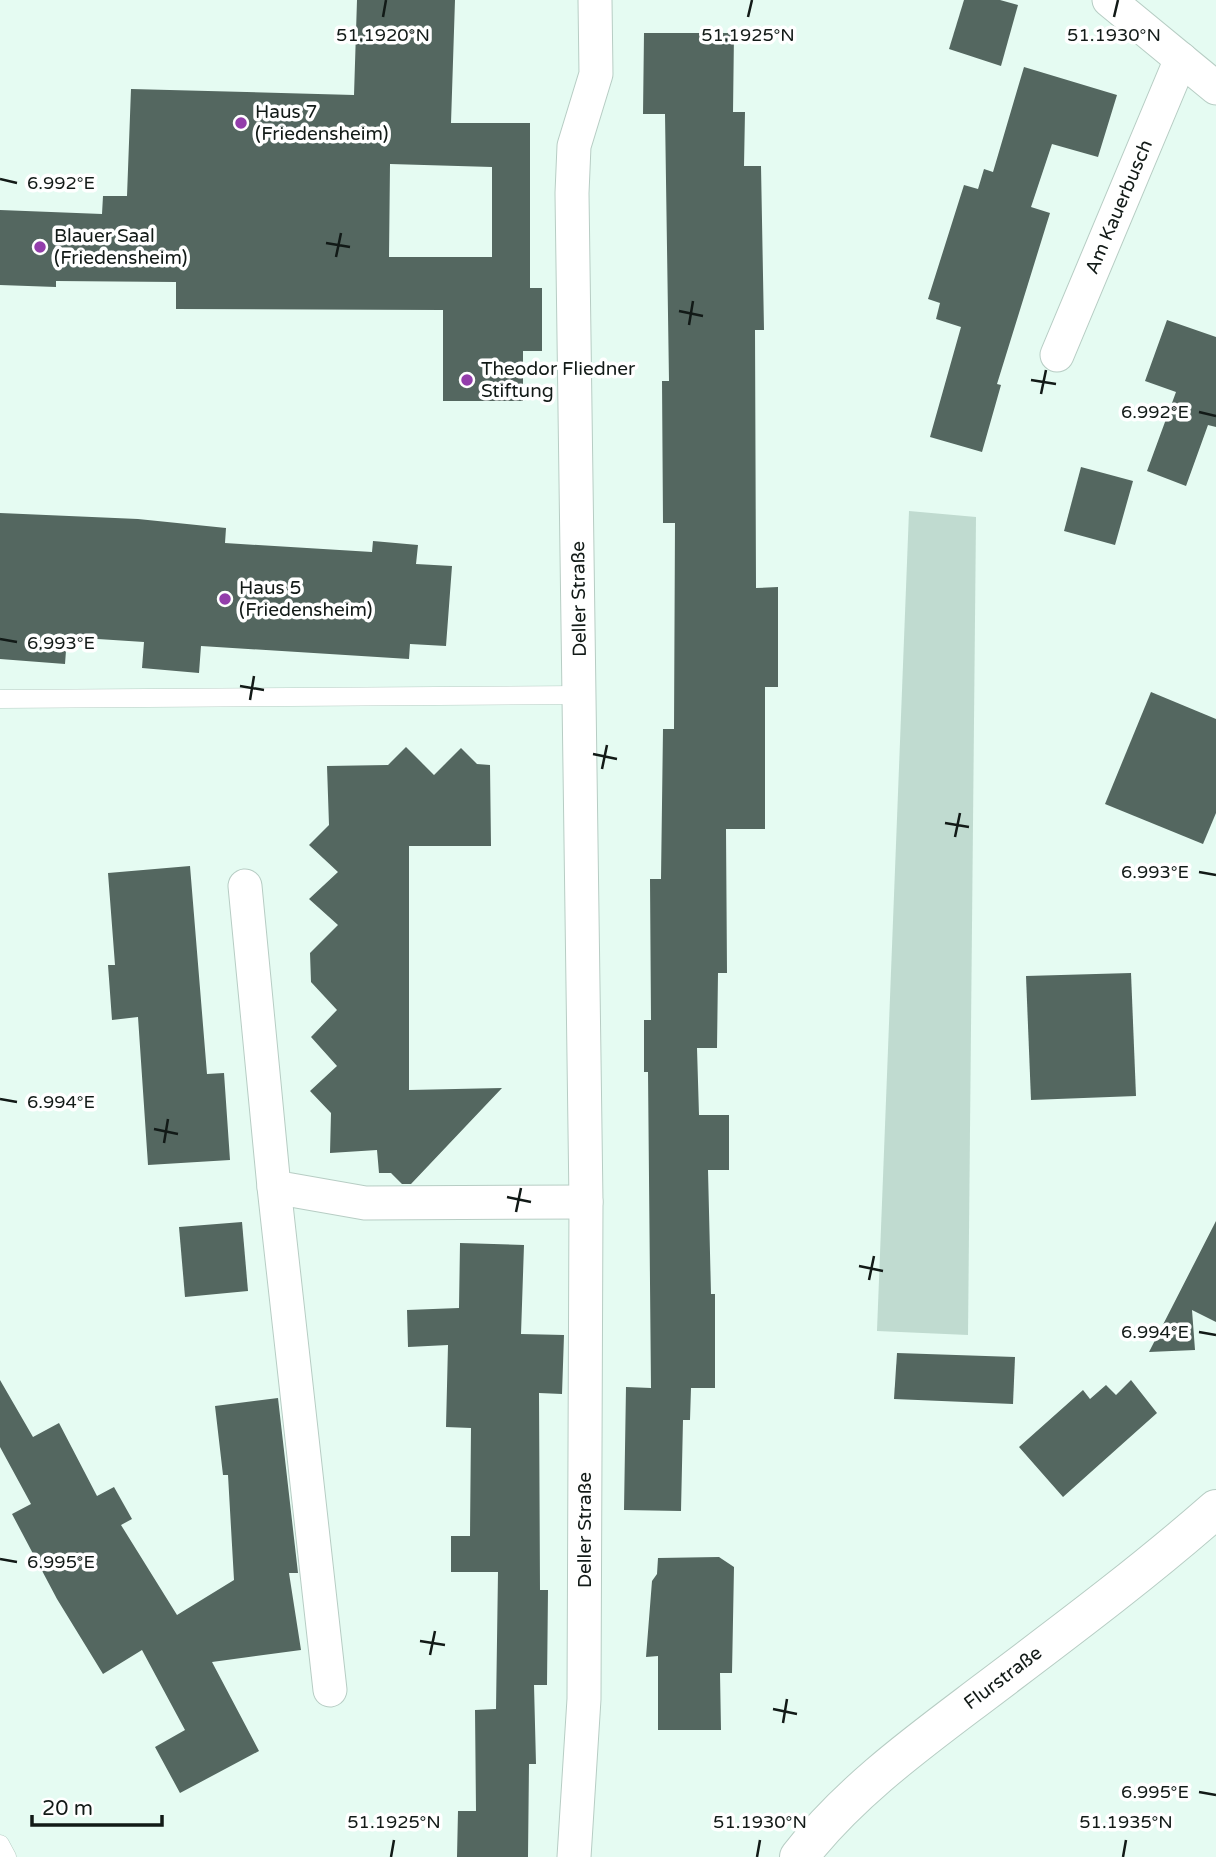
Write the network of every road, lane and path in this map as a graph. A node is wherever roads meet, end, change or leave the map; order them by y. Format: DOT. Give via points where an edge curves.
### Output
graph roads {
  1 [pos="595,0"];
  2 [pos="1109,0"];
  3 [pos="1181,59"];
  4 [pos="1216,88"];
  5 [pos="1057,355"];
  6 [pos="581,695"];
  7 [pos="0,699"];
  8 [pos="245,886"];
  9 [pos="274,1187"];
  10 [pos="586,1202"];
  11 [pos="1216,1510"];
  12 [pos="330,1690"];
  13 [pos="0,1844"];
  14 [pos="7,1857"];
  15 [pos="573,1857"];
  16 [pos="799,1857"];
  1 -- 6 [label="street, Deller Straße" via="596,74 574,146 572,193"];
  2 -- 3 [label="street"];
  3 -- 4 [label="street"];
  3 -- 5 [label="street, Am Kauerbusch"];
  6 -- 7 [label="lane"];
  6 -- 10 [label="street, Deller Straße"];
  8 -- 9 [label="street"];
  9 -- 10 [label="street" via="365,1203"];
  9 -- 12 [label="street"];
  10 -- 15 [label="street, Deller Straße" via="584,1699"];
  11 -- 16 [label="main road, Flurstraße" via="1148,1569 891,1764"];
  13 -- 14 [label="lane"];
}
